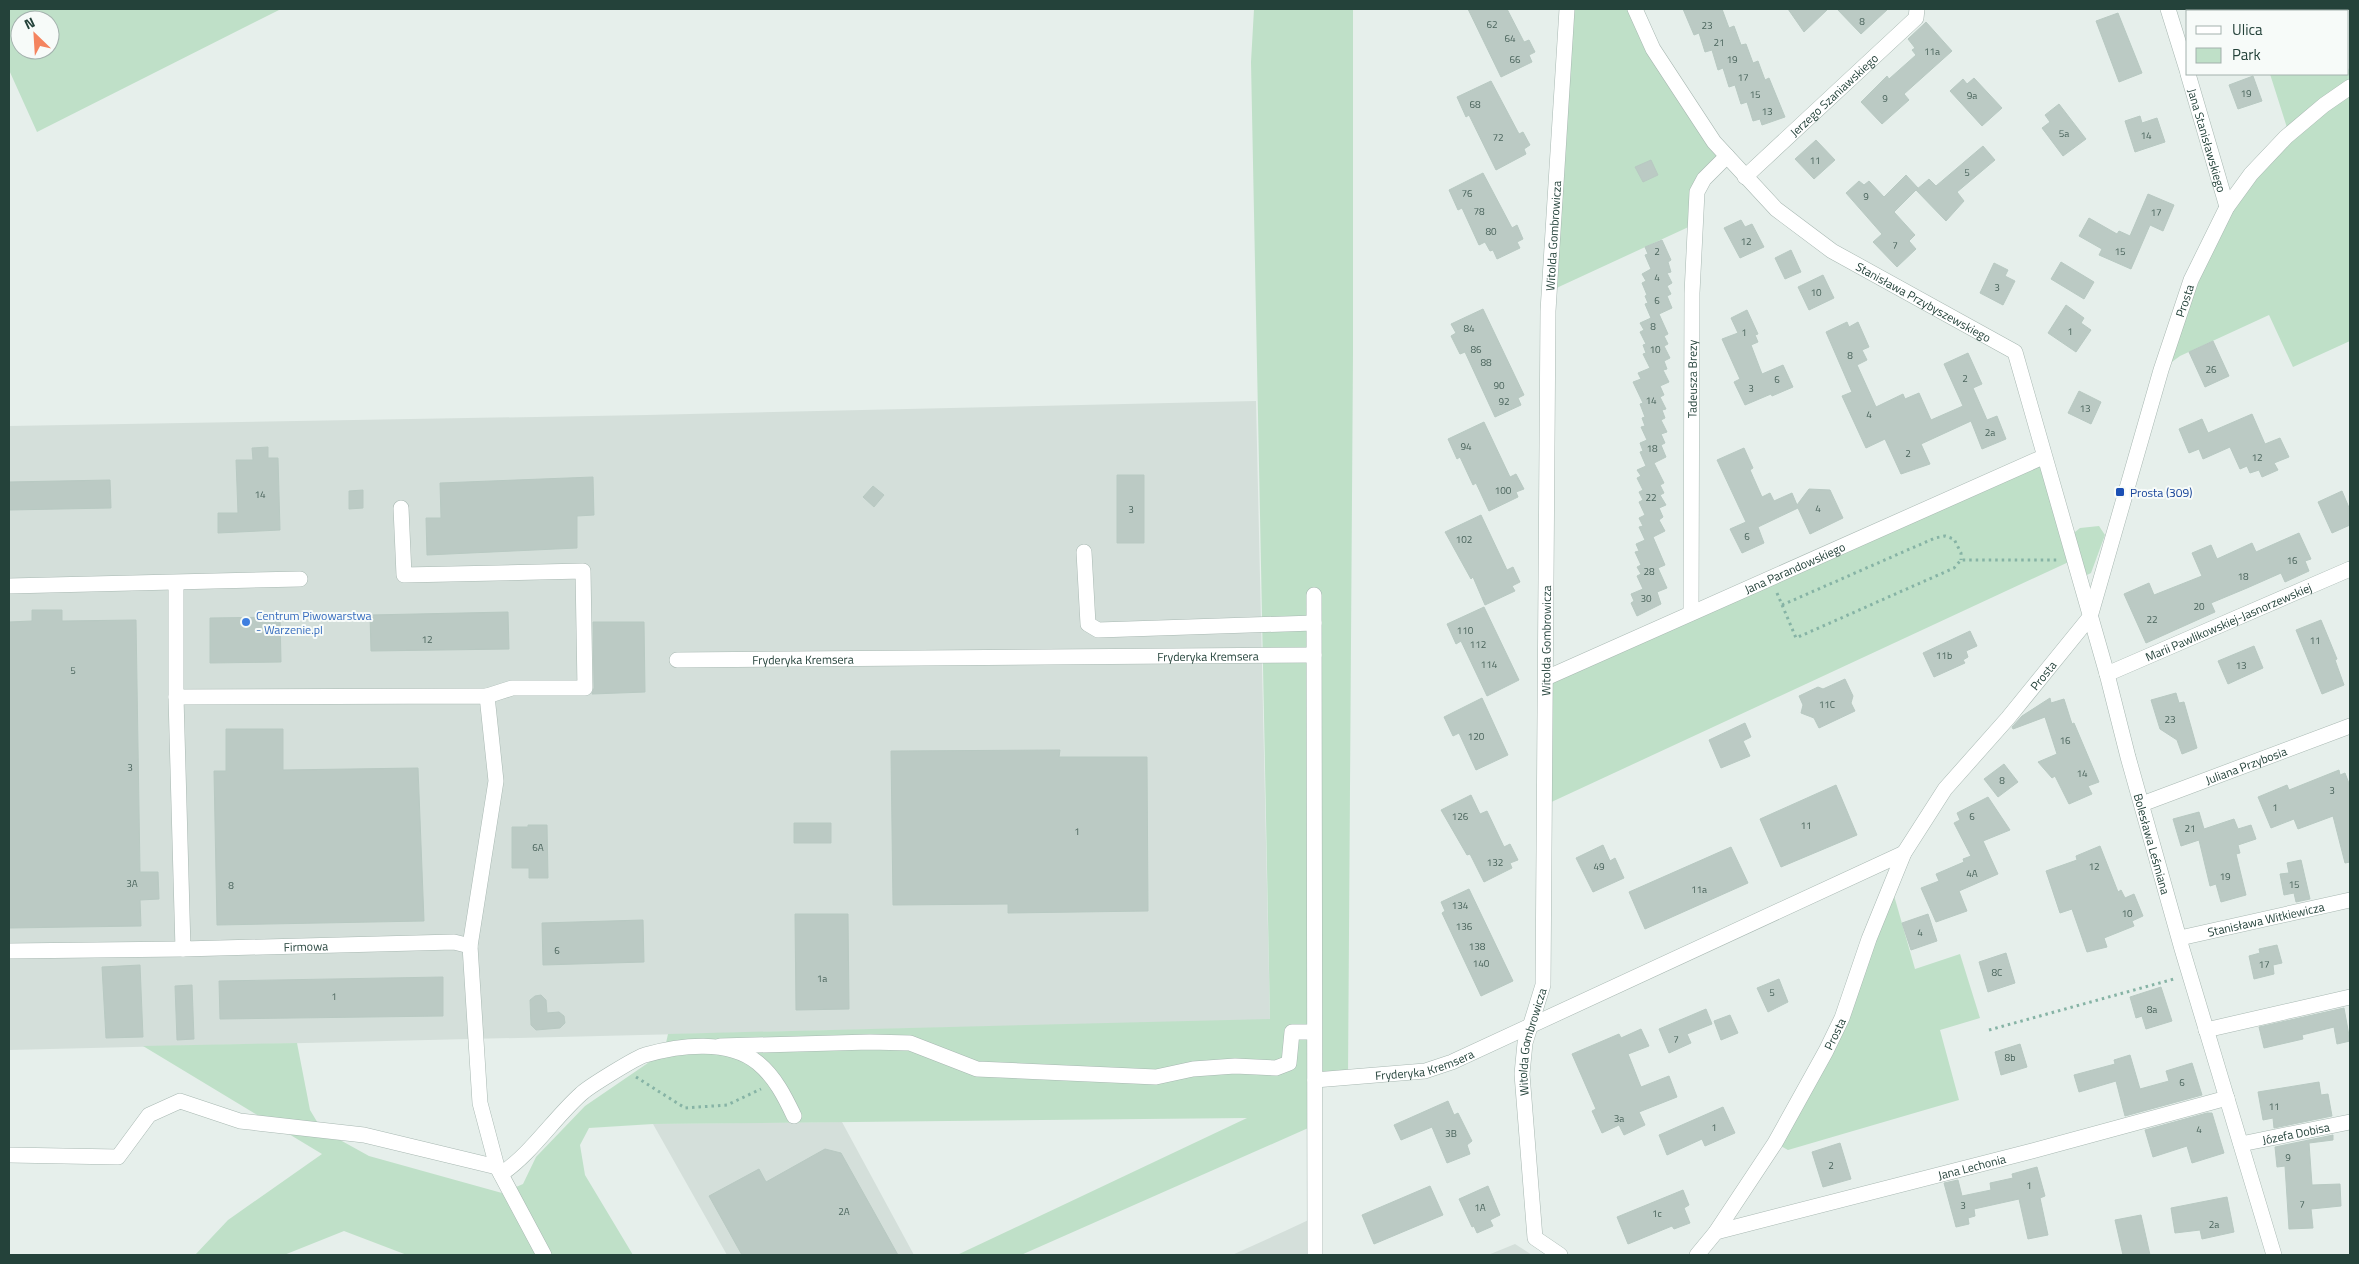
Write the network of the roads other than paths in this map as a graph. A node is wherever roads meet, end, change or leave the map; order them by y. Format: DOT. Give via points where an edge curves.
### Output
graph roads {
  1 [pos="1567,9"];
  2 [pos="1634,9"];
  3 [pos="1917,9"];
  4 [pos="2168,9"];
  5 [pos="2186,68"];
  6 [pos="2188,75"];
  7 [pos="2350,86"];
  8 [pos="1727,156"];
  9 [pos="1744,177"];
  10 [pos="2227,207"];
  11 [pos="2043,457"];
  12 [pos="401,508"];
  13 [pos="1084,552"];
  14 [pos="2350,569"];
  15 [pos="300,579"];
  16 [pos="176,583"];
  17 [pos="9,586"];
  18 [pos="1314,594"];
  19 [pos="1691,614"];
  20 [pos="2090,617"];
  21 [pos="1314,623"];
  22 [pos="1314,655"];
  23 [pos="2102,657"];
  24 [pos="677,660"];
  25 [pos="2107,674"];
  26 [pos="1546,678"];
  27 [pos="487,696"];
  28 [pos="176,697"];
  29 [pos="2350,726"];
  30 [pos="2142,804"];
  31 [pos="1904,853"];
  32 [pos="2350,900"];
  33 [pos="2180,938"];
  34 [pos="470,946"];
  35 [pos="183,949"];
  36 [pos="9,951"];
  37 [pos="2350,997"];
  38 [pos="1529,1028"];
  39 [pos="2206,1030"];
  40 [pos="1314,1032"];
  41 [pos="720,1046"];
  42 [pos="1315,1080"];
  43 [pos="2227,1098"];
  44 [pos="794,1116"];
  45 [pos="2350,1122"];
  46 [pos="2241,1144"];
  47 [pos="9,1155"];
  48 [pos="499,1171"];
  49 [pos="1716,1232"];
  50 [pos="544,1255"];
  51 [pos="1316,1255"];
  52 [pos="1560,1255"];
  53 [pos="1697,1255"];
  54 [pos="2274,1255"];
  1 -- 26 [label="street, Witolda Gombrowicza" via="1548,311"];
  2 -- 8 [label="street, Stanisława Przybyszewskiego" via="1653,49 1714,142"];
  3 -- 9 [label="street, Jerzego Szaniawskiego" via="1916,18"];
  4 -- 5 [label="street, Jana Stanisławskiego"];
  6 -- 10 [label="street, Jana Stanisławskiego"];
  7 -- 10 [label="street, Prosta" via="2286,137 2251,174"];
  8 -- 9 [label="street, Stanisława Przybyszewskiego"];
  8 -- 19 [label="street, Tadeusza Brezy" via="1704,179 1697,192 1692,293"];
  9 -- 11 [label="street, Stanisława Przybyszewskiego" via="1776,209 1832,251 2014,352"];
  10 -- 20 [label="street, Prosta" via="2191,280 2164,361"];
  11 -- 19 [label="street, Jana Parandowskiego"];
  11 -- 20 [label="street, Stanisława Przybyszewskiego"];
  12 -- 27 [label="street" via="404,574 583,571 586,688 512,688"];
  13 -- 21 [label="street" via="1088,624 1098,630"];
  14 -- 25 [label="street, Marii Pawlikowskiej-Jasnorzewskiej"];
  15 -- 16 [label="street"];
  16 -- 17 [label="street"];
  16 -- 28 [label="street"];
  18 -- 21 [label="street"];
  19 -- 26 [label="street, Jana Parandowskiego"];
  20 -- 23 [label="street, Stanisława Przybyszewskiego"];
  20 -- 31 [label="street, Prosta" via="1945,789"];
  21 -- 22 [label="street"];
  22 -- 24 [label="street, Fryderyka Kremsera"];
  22 -- 40 [label="street"];
  23 -- 25 [label="street, Bolesława Leśmiana"];
  25 -- 30 [label="street, Bolesława Leśmiana"];
  26 -- 38 [label="street, Witolda Gombrowicza" via="1543,985"];
  27 -- 28 [label="street"];
  27 -- 34 [label="street" via="496,781"];
  28 -- 35 [label="street"];
  29 -- 30 [label="street, Juliana Przybosia"];
  30 -- 33 [label="street, Bolesława Leśmiana"];
  31 -- 38 [label="street, Fryderyka Kremsera"];
  31 -- 49 [label="street, Prosta" via="1869,939 1842,1018 1826,1051 1775,1143"];
  32 -- 33 [label="street, Stanisława Witkiewicza"];
  33 -- 39 [label="street, Bolesława Leśmiana"];
  34 -- 35 [label="street, Firmowa" via="454,942"];
  34 -- 48 [label="street" via="480,1103"];
  35 -- 36 [label="street, Firmowa"];
  37 -- 39 [label="street"];
  38 -- 42 [label="street, Fryderyka Kremsera" via="1425,1071"];
  38 -- 52 [label="street, Witolda Gombrowicza" via="1522,1074 1536,1238"];
  39 -- 43 [label="street, Bolesława Leśmiana"];
  40 -- 41 [label="street" via="1292,1032 1289,1063 1276,1068 1234,1066 1193,1069 1156,1077 977,1069 910,1043"];
  40 -- 42 [label="street"];
  41 -- 44 [label="street" via="740,1052 758,1063 783,1093"];
  41 -- 48 [label="street" via="688,1047 644,1055 582,1092"];
  42 -- 51 [label="street"];
  43 -- 46 [label="street, Bolesława Leśmiana"];
  43 -- 49 [label="street, Jana Lechonia"];
  45 -- 46 [label="street, Józefa Dobisa"];
  46 -- 54 [label="street, Bolesława Leśmiana"];
  47 -- 48 [label="street" via="118,1157 149,1114 180,1101 240,1121 364,1135"];
  48 -- 50 [label="street"];
  49 -- 53 [label="street, Prosta"];
}
